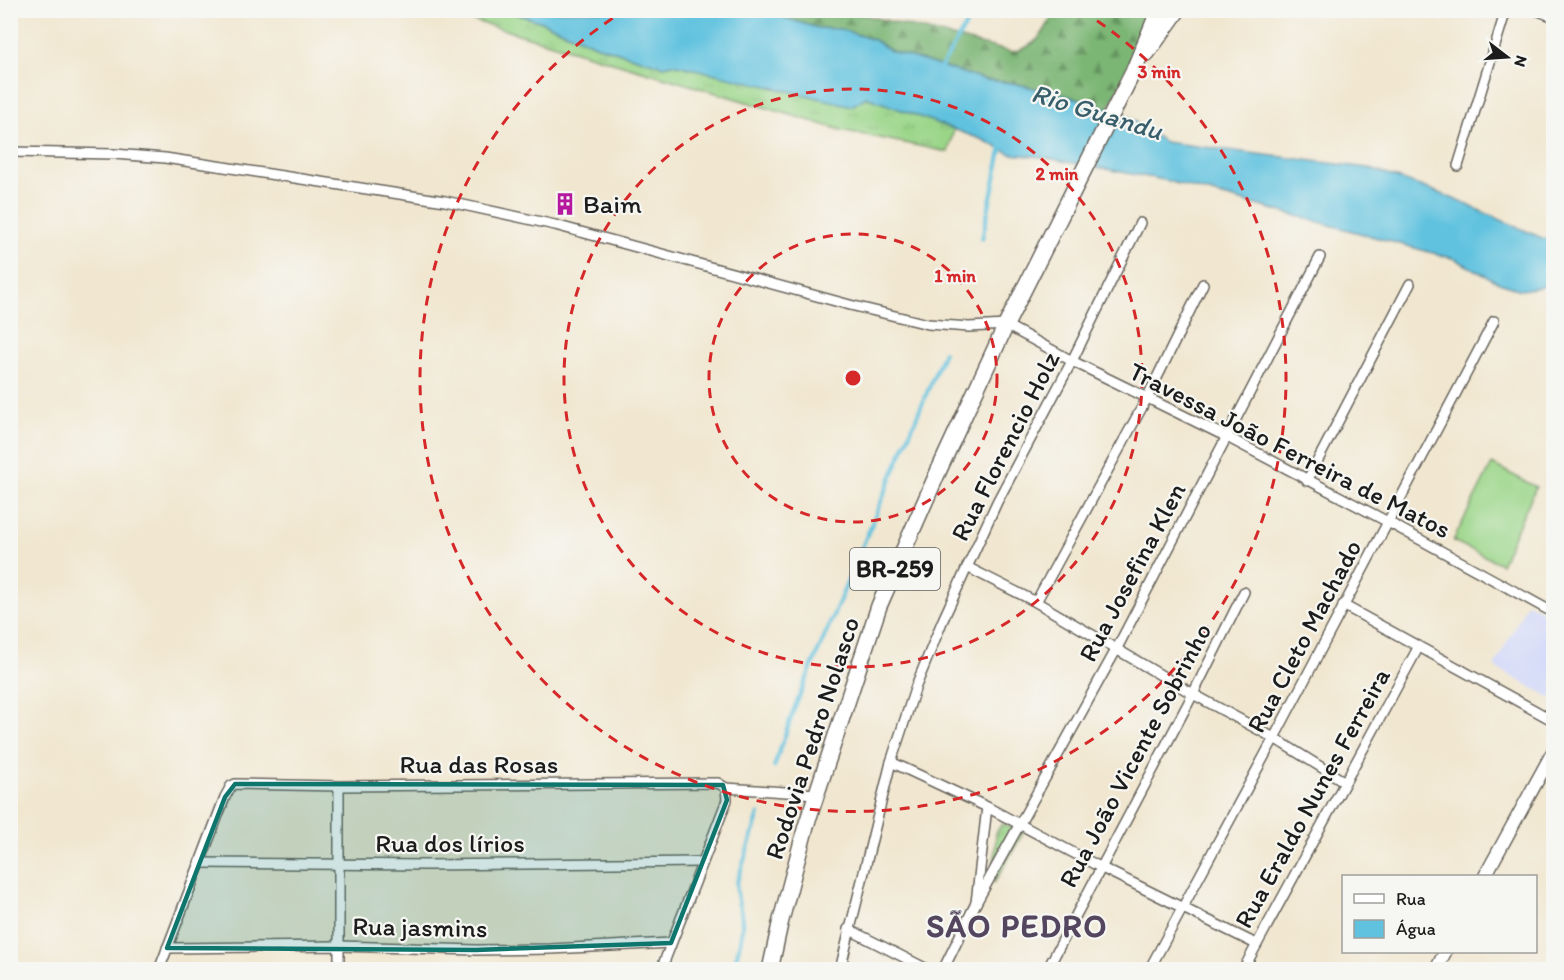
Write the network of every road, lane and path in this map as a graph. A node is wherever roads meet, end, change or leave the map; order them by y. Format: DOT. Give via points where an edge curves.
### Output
graph roads {
  1 [pos="1159,10"];
  2 [pos="1178,10"];
  3 [pos="1506,10"];
  4 [pos="1536,10"];
  5 [pos="1554,16"];
  6 [pos="1131,76"];
  7 [pos="10,152"];
  8 [pos="1458,166"];
  9 [pos="1140,223"];
  10 [pos="1320,257"];
  11 [pos="1203,284"];
  12 [pos="1410,284"];
  13 [pos="1494,321"];
  14 [pos="1006,326"];
  15 [pos="1072,361"];
  16 [pos="1147,398"];
  17 [pos="1227,437"];
  18 [pos="1307,481"];
  19 [pos="1388,522"];
  20 [pos="967,567"];
  21 [pos="1244,592"];
  22 [pos="1036,602"];
  23 [pos="1343,605"];
  24 [pos="1554,613"];
  25 [pos="1418,648"];
  26 [pos="1116,650"];
  27 [pos="1193,694"];
  28 [pos="1554,722"];
  29 [pos="1274,738"];
  30 [pos="1554,750"];
  31 [pos="891,762"];
  32 [pos="1345,782"];
  33 [pos="339,786"];
  34 [pos="726,788"];
  35 [pos="816,794"];
  36 [pos="987,807"];
  37 [pos="1019,824"];
  38 [pos="702,862"];
  39 [pos="199,863"];
  40 [pos="339,865"];
  41 [pos="1100,867"];
  42 [pos="1486,875"];
  43 [pos="976,903"];
  44 [pos="1183,908"];
  45 [pos="848,929"];
  46 [pos="671,943"];
  47 [pos="1256,944"];
  48 [pos="339,946"];
  49 [pos="168,948"];
  50 [pos="1444,953"];
  51 [pos="159,969"];
  52 [pos="339,969"];
  53 [pos="661,969"];
  54 [pos="770,969"];
  55 [pos="840,969"];
  56 [pos="929,969"];
  57 [pos="943,969"];
  58 [pos="1047,969"];
  59 [pos="1149,969"];
  60 [pos="1243,969"];
  61 [pos="1436,969"];
  1 -- 6 [label="highway, Rodovia Pedro Nolasco / BR-259"];
  2 -- 6 [label="highway, Rodovia Pedro Nolasco / BR-259"];
  3 -- 8 [label="street"];
  4 -- 5 [label="street"];
  6 -- 14 [label="highway, Rodovia Pedro Nolasco / BR-259"];
  7 -- 14 [label="street" via="165,158 445,201 555,225 928,324"];
  9 -- 15 [label="street, Rua Florencio Holz"];
  10 -- 17 [label="street, Rua Josefina Klen"];
  11 -- 16 [label="street"];
  12 -- 18 [label="street"];
  13 -- 19 [label="street, Rua Cleto Machado"];
  14 -- 15 [label="street, Travessa João Ferreira de Matos"];
  14 -- 35 [label="highway, Rodovia Pedro Nolasco / BR-259" via="879,606"];
  15 -- 16 [label="street, Travessa João Ferreira de Matos"];
  15 -- 20 [label="street, Rua Florencio Holz"];
  16 -- 17 [label="street, Travessa João Ferreira de Matos"];
  16 -- 22 [label="street"];
  17 -- 18 [label="street, Travessa João Ferreira de Matos"];
  17 -- 26 [label="street, Rua Josefina Klen"];
  18 -- 19 [label="street, Travessa João Ferreira de Matos"];
  19 -- 23 [label="street, Rua Cleto Machado"];
  19 -- 24 [label="street, Travessa João Ferreira de Matos"];
  20 -- 22 [label="street"];
  20 -- 31 [label="street, Rua Florencio Holz" via="916,686"];
  21 -- 27 [label="street, Rua João Vicente Sobrinho"];
  22 -- 26 [label="street"];
  23 -- 25 [label="street"];
  23 -- 29 [label="street, Rua Cleto Machado"];
  25 -- 28 [label="street"];
  25 -- 32 [label="street, Rua Eraldo Nunes Ferreira"];
  26 -- 27 [label="street"];
  26 -- 37 [label="street, Rua Josefina Klen"];
  27 -- 29 [label="street"];
  27 -- 41 [label="street, Rua João Vicente Sobrinho"];
  29 -- 32 [label="street"];
  29 -- 44 [label="street, Rua Cleto Machado"];
  30 -- 42 [label="street"];
  31 -- 36 [label="street"];
  31 -- 45 [label="street, Rua Florencio Holz"];
  32 -- 47 [label="street, Rua Eraldo Nunes Ferreira"];
  33 -- 34 [label="street, Rua das Rosas" via="718,783"];
  33 -- 39 [label="street, Rua das Rosas" via="231,786"];
  33 -- 40 [label="street"];
  34 -- 35 [label="street, Rua das Rosas"];
  34 -- 38 [label="street" via="727,800"];
  35 -- 54 [label="highway, Rodovia Pedro Nolasco / BR-259"];
  36 -- 37 [label="street"];
  36 -- 43 [label="street"];
  37 -- 41 [label="street"];
  37 -- 43 [label="street, Rua Josefina Klen"];
  38 -- 40 [label="street, Rua dos lírios"];
  38 -- 46 [label="street"];
  39 -- 40 [label="street, Rua dos lírios"];
  39 -- 49 [label="street"];
  40 -- 48 [label="street"];
  41 -- 44 [label="street"];
  41 -- 58 [label="street, Rua João Vicente Sobrinho"];
  43 -- 57 [label="street, Rua Josefina Klen"];
  44 -- 47 [label="street"];
  44 -- 59 [label="street, Rua Cleto Machado"];
  45 -- 55 [label="street, Rua Florencio Holz"];
  45 -- 56 [label="street"];
  46 -- 48 [label="street, Rua jasmins" via="476,950"];
  46 -- 53 [label="street"];
  47 -- 60 [label="street, Rua Eraldo Nunes Ferreira"];
  48 -- 49 [label="street, Rua jasmins"];
  48 -- 52 [label="street"];
  49 -- 51 [label="street"];
  50 -- 61 [label="street"];
}
